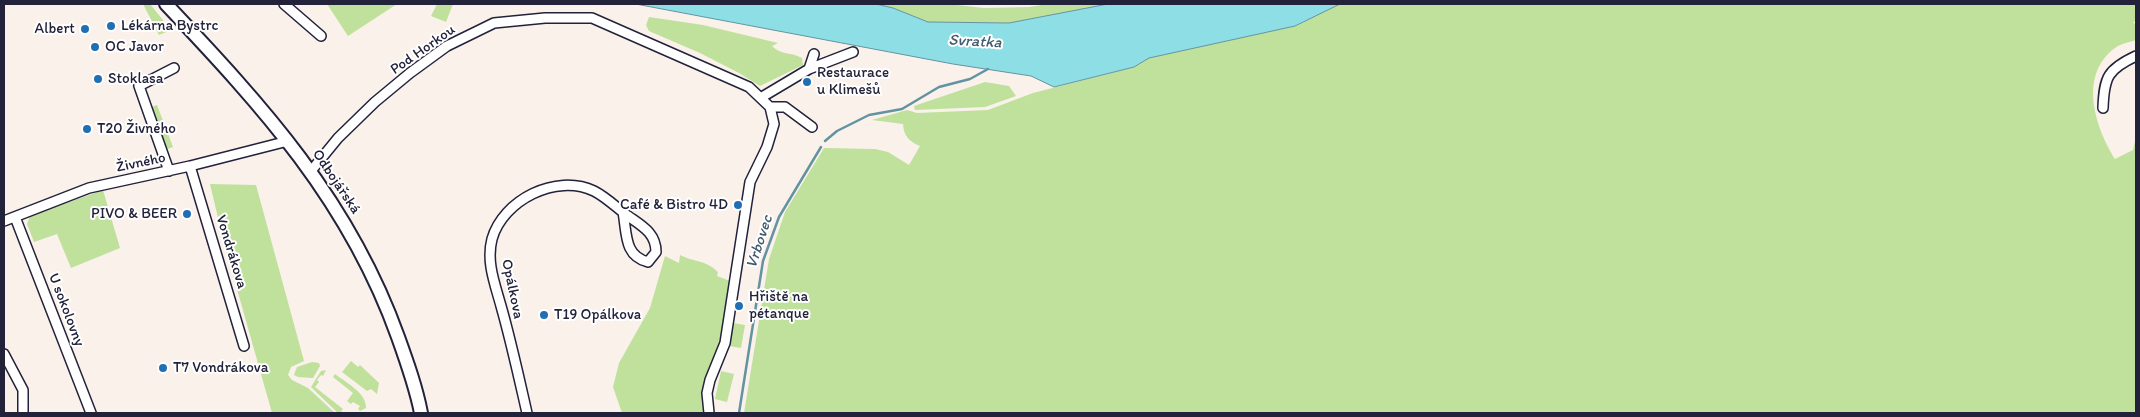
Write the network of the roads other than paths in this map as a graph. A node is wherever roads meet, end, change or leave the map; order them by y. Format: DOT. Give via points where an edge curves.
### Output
graph roads {
  1 [pos="166,4"];
  2 [pos="284,4"];
  3 [pos="321,36"];
  4 [pos="853,52"];
  5 [pos="814,54"];
  6 [pos="2136,56"];
  7 [pos="174,68"];
  8 [pos="809,69"];
  9 [pos="762,97"];
  10 [pos="770,107"];
  11 [pos="2103,108"];
  12 [pos="812,127"];
  13 [pos="288,141"];
  14 [pos="190,166"];
  15 [pos="170,171"];
  16 [pos="311,171"];
  17 [pos="622,212"];
  18 [pos="15,217"];
  19 [pos="4,221"];
  20 [pos="244,346"];
  21 [pos="4,354"];
  22 [pos="23,413"];
  23 [pos="91,413"];
  24 [pos="418,413"];
  25 [pos="527,413"];
  26 [pos="709,413"];
  1 -- 13 [label="street, Odbojářská" via="235,76"];
  2 -- 3 [label="street"];
  4 -- 8 [label="street"];
  5 -- 8 [label="street"];
  6 -- 11 [label="street" via="2113,68 2106,78"];
  7 -- 15 [label="street" via="140,86"];
  8 -- 9 [label="street"];
  9 -- 10 [label="street, Pod Horkou"];
  9 -- 16 [label="street, Pod Horkou" via="749,87 592,18 494,23 448,46 410,72 338,138"];
  10 -- 12 [label="street" via="785,107"];
  10 -- 26 [label="street" via="774,124 750,182 725,343 707,393"];
  13 -- 14 [label="street, Živného"];
  13 -- 16 [label="street, Odbojářská"];
  14 -- 15 [label="street, Živného"];
  14 -- 20 [label="street, Vondrákova"];
  15 -- 18 [label="street, Živného" via="89,188"];
  16 -- 24 [label="street, Odbojářská" via="340,214 368,265 414,383"];
  17 -- 17 [label="street, Opálkova" via="631,254 648,262 656,252 656,242 650,233"];
  17 -- 25 [label="street, Opálkova" via="594,191 579,186 538,191 509,210 492,238 492,275"];
  18 -- 19 [label="street, Živného"];
  18 -- 23 [label="street, U sokolovny"];
  21 -- 22 [label="street" via="23,390"];
}
